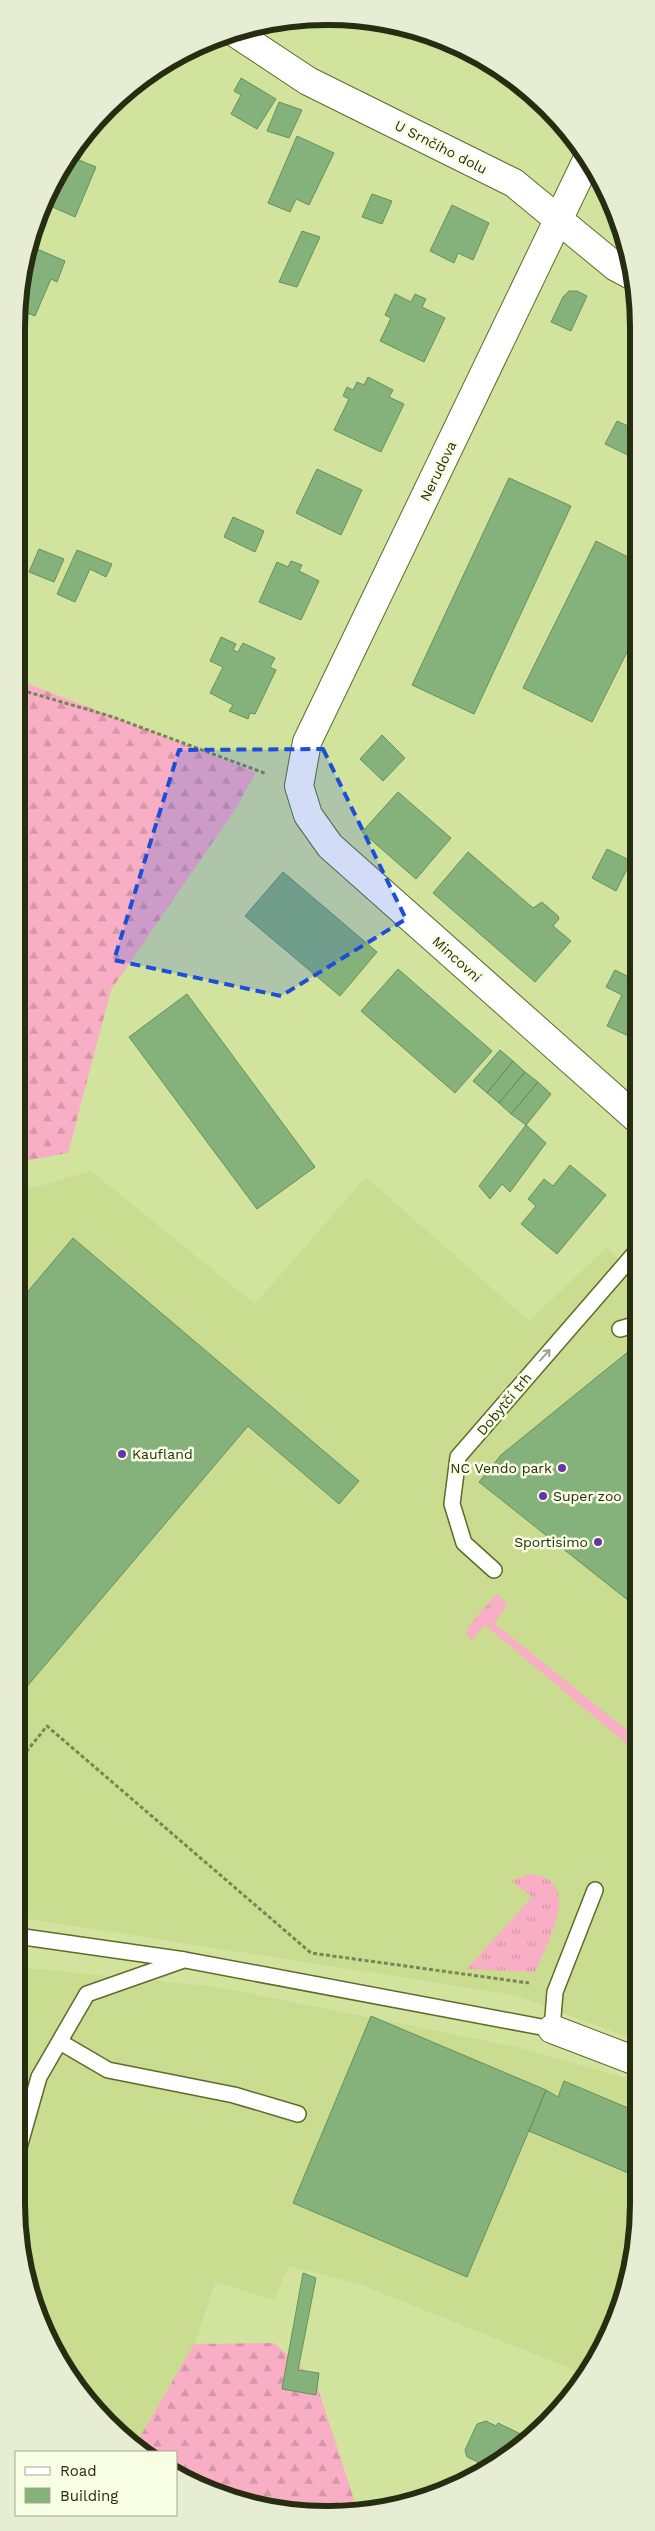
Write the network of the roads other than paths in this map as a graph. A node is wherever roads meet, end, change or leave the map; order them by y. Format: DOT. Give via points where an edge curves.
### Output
graph roads {
  1 [pos="243,37"];
  2 [pos="584,167"];
  3 [pos="559,220"];
  4 [pos="625,272"];
  5 [pos="298,786"];
  6 [pos="630,1113"];
  7 [pos="630,1258"];
  8 [pos="494,1570"];
  9 [pos="595,1890"];
  10 [pos="25,1937"];
  11 [pos="185,1960"];
  12 [pos="552,2029"];
  13 [pos="60,2042"];
  14 [pos="630,2059"];
  15 [pos="298,2114"];
  16 [pos="25,2128"];
  1 -- 3 [label="street, U Srnčího dolu" via="308,81 514,183"];
  2 -- 3 [label="street, Nerudova"];
  3 -- 4 [label="street, U Srnčího dolu"];
  3 -- 5 [label="street, Nerudova" via="307,742"];
  5 -- 6 [label="street, Mincovní" via="308,814 330,846"];
  8 -- 7 [label="lane, Dobytčí trh, one-way" via="464,1543 452,1504 458,1457"];
  9 -- 12 [label="lane" via="555,1992"];
  10 -- 11 [label="lane"];
  11 -- 12 [label="lane"];
  11 -- 13 [label="lane" via="87,1994"];
  12 -- 14 [label="street"];
  13 -- 15 [label="lane" via="108,2070 234,2095"];
  13 -- 16 [label="lane" via="40,2077"];
}
